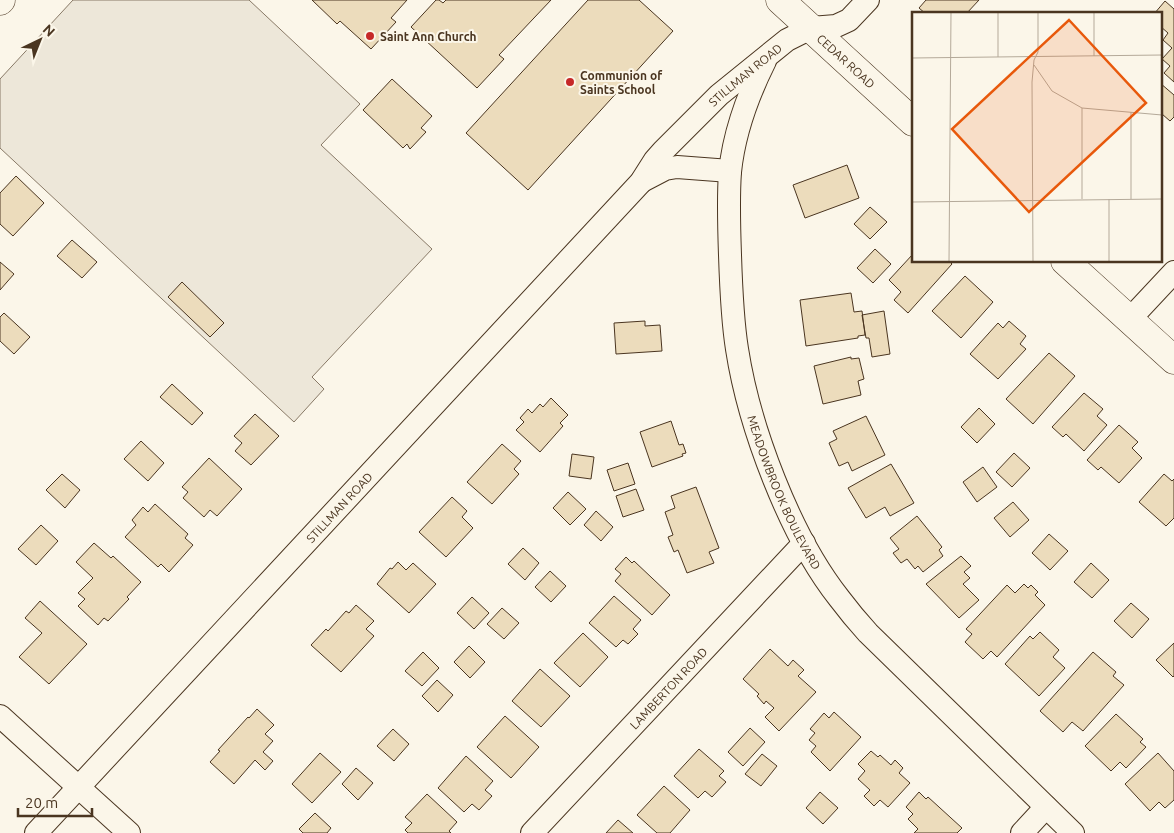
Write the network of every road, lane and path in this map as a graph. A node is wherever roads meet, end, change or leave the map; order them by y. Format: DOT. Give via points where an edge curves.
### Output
graph roads {
  1 [pos="780,0"];
  2 [pos="868,0"];
  3 [pos="811,28"];
  4 [pos="768,56"];
  5 [pos="912,121"];
  6 [pos="730,171"];
  7 [pos="641,182"];
  8 [pos="1067,262"];
  9 [pos="1174,272"];
  10 [pos="1130,319"];
  11 [pos="1174,360"];
  12 [pos="804,543"];
  13 [pos="0,716"];
  14 [pos="78,787"];
  15 [pos="1046,807"];
  16 [pos="36,833"];
  17 [pos="129,833"];
  18 [pos="532,833"];
  19 [pos="1022,833"];
  20 [pos="1073,833"];
  1 -- 3 [label="main road, CEDAR ROAD"];
  2 -- 3 [label="street, STILLMAN ROAD" via="849,20 836,26"];
  3 -- 4 [label="street, STILLMAN ROAD" via="787,40"];
  3 -- 5 [label="main road, CEDAR ROAD"];
  4 -- 6 [label="street, MEADOWBROOK BOULEVARD" via="743,113"];
  4 -- 7 [label="street, STILLMAN ROAD" via="719,95 663,152"];
  6 -- 7 [label="street, STILLMAN ROAD" via="677,167 665,169"];
  6 -- 12 [label="street, MEADOWBROOK BOULEVARD" via="731,299 737,350 764,450"];
  7 -- 14 [label="street, STILLMAN ROAD"];
  8 -- 10 [label="main road"];
  9 -- 10 [label="street"];
  10 -- 11 [label="main road"];
  12 -- 15 [label="street, MEADOWBROOK BOULEVARD" via="838,598 868,633"];
  12 -- 18 [label="street, LAMBERTON ROAD"];
  13 -- 14 [label="street"];
  14 -- 16 [label="street, STILLMAN ROAD"];
  14 -- 17 [label="street"];
  15 -- 19 [label="street"];
  15 -- 20 [label="street, MEADOWBROOK BOULEVARD"];
}
